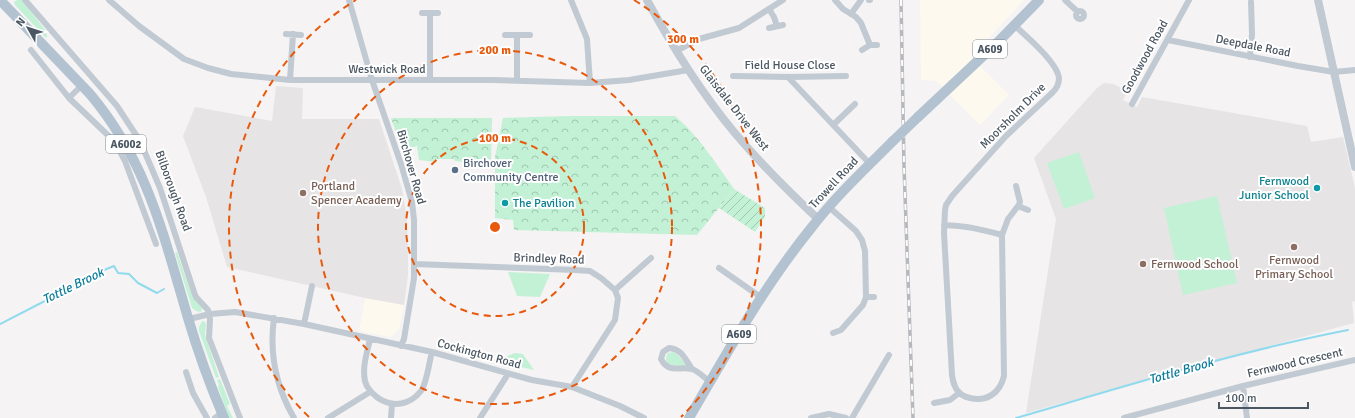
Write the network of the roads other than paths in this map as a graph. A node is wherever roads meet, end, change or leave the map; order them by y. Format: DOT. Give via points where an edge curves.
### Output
graph roads {
  1 [pos="25,0"];
  2 [pos="109,0"];
  3 [pos="349,0"];
  4 [pos="571,0"];
  5 [pos="647,0"];
  6 [pos="783,0"];
  7 [pos="835,0"];
  8 [pos="861,0"];
  9 [pos="1039,0"];
  10 [pos="1065,0"];
  11 [pos="1189,0"];
  12 [pos="1318,0"];
  13 [pos="3,1"];
  14 [pos="1251,1"];
  15 [pos="769,9"];
  16 [pos="422,12"];
  17 [pos="1078,12"];
  18 [pos="430,13"];
  19 [pos="438,13"];
  20 [pos="851,14"];
  21 [pos="1014,25"];
  22 [pos="769,28"];
  23 [pos="286,34"];
  24 [pos="293,34"];
  25 [pos="301,35"];
  26 [pos="505,35"];
  27 [pos="517,35"];
  28 [pos="530,35"];
  29 [pos="1168,40"];
  30 [pos="870,45"];
  31 [pos="877,45"];
  32 [pos="31,50"];
  33 [pos="862,50"];
  34 [pos="676,51"];
  35 [pos="1250,57"];
  36 [pos="688,70"];
  37 [pos="1355,70"];
  38 [pos="1334,72"];
  39 [pos="734,76"];
  40 [pos="846,76"];
  41 [pos="788,77"];
  42 [pos="430,79"];
  43 [pos="290,80"];
  44 [pos="372,80"];
  45 [pos="517,80"];
  46 [pos="590,83"];
  47 [pos="82,85"];
  48 [pos="69,98"];
  49 [pos="855,104"];
  50 [pos="1132,104"];
  51 [pos="834,125"];
  52 [pos="870,164"];
  53 [pos="1355,167"];
  54 [pos="1016,186"];
  55 [pos="1018,206"];
  56 [pos="829,207"];
  57 [pos="1028,210"];
  58 [pos="818,219"];
  59 [pos="944,225"];
  60 [pos="1002,235"];
  61 [pos="156,244"];
  62 [pos="651,258"];
  63 [pos="414,264"];
  64 [pos="719,268"];
  65 [pos="312,286"];
  66 [pos="615,290"];
  67 [pos="866,297"];
  68 [pos="874,297"];
  69 [pos="762,298"];
  70 [pos="210,314"];
  71 [pos="274,318"];
  72 [pos="188,319"];
  73 [pos="304,324"];
  74 [pos="832,333"];
  75 [pos="370,339"];
  76 [pos="401,346"];
  77 [pos="432,352"];
  78 [pos="889,355"];
  79 [pos="1355,360"];
  80 [pos="692,369"];
  81 [pos="186,372"];
  82 [pos="508,374"];
  83 [pos="710,382"];
  84 [pos="1243,386"];
  85 [pos="572,387"];
  86 [pos="370,392"];
  87 [pos="959,393"];
  88 [pos="934,403"];
  89 [pos="392,404"];
  90 [pos="220,416"];
  91 [pos="207,418"];
  92 [pos="240,418"];
  93 [pos="294,418"];
  94 [pos="328,418"];
  95 [pos="391,418"];
  96 [pos="480,418"];
  97 [pos="644,418"];
  98 [pos="689,418"];
  99 [pos="811,418"];
  100 [pos="846,418"];
  101 [pos="852,418"];
  102 [pos="1124,418"];
  103 [pos="1247,418"];
  1 -- 70 [label="street, Bilborough Road" via="117,106 140,141 160,188 196,297"];
  2 -- 43 [label="street, Westwick Road" via="184,59 231,74"];
  3 -- 44 [label="street, Birchover Road"];
  4 -- 46 [label="street" via="587,39"];
  5 -- 34 [label="street, Glaisdale Drive West"];
  6 -- 15 [label="street"];
  7 -- 20 [label="street"];
  8 -- 20 [label="street"];
  9 -- 21 [label="main road, Trowell Road / A609"];
  10 -- 17 [label="street"];
  11 -- 29 [label="street, Goodwood Road"];
  12 -- 38 [label="street"];
  13 -- 47 [label="main road, Bilborough Road / A6002"];
  14 -- 35 [label="street"];
  15 -- 22 [label="street" via="780,26"];
  15 -- 34 [label="street" via="739,28 699,39"];
  16 -- 18 [label="street"];
  18 -- 19 [label="street"];
  18 -- 42 [label="street"];
  20 -- 30 [label="street" via="861,23"];
  21 -- 52 [label="main road, Trowell Road / A609, bridge"];
  21 -- 59 [label="street, Moorsholm Drive" via="1053,64 1059,78 1057,86 1006,136 952,196 945,210"];
  23 -- 24 [label="street"];
  24 -- 25 [label="street"];
  24 -- 43 [label="street"];
  26 -- 27 [label="street"];
  27 -- 28 [label="street"];
  27 -- 45 [label="street"];
  29 -- 35 [label="street, Deepdale Road"];
  29 -- 50 [label="street, Goodwood Road"];
  30 -- 31 [label="street"];
  30 -- 33 [label="street"];
  32 -- 48 [label="street"];
  34 -- 36 [label="street, Glaisdale Drive West"];
  35 -- 38 [label="street, Deepdale Road"];
  36 -- 46 [label="street, Westwick Road" via="629,80"];
  36 -- 58 [label="street, Glaisdale Drive West" via="734,131 782,185"];
  37 -- 38 [label="street, Deepdale Road"];
  38 -- 53 [label="street"];
  39 -- 41 [label="street, Field House Close"];
  40 -- 41 [label="street, Field House Close"];
  41 -- 51 [label="street"];
  42 -- 44 [label="street, Westwick Road"];
  42 -- 45 [label="street, Westwick Road"];
  43 -- 44 [label="street, Westwick Road"];
  44 -- 63 [label="street, Birchover Road" via="412,202"];
  45 -- 46 [label="street, Westwick Road"];
  47 -- 48 [label="street"];
  47 -- 72 [label="main road, Bilborough Road / A6002" via="116,128 148,190 163,230"];
  48 -- 61 [label="street" via="105,131 120,150"];
  49 -- 51 [label="street"];
  51 -- 52 [label="street"];
  52 -- 56 [label="main road, Trowell Road / A609"];
  54 -- 55 [label="street" via="1020,198"];
  55 -- 57 [label="street"];
  55 -- 60 [label="street" via="1008,219"];
  56 -- 58 [label="main road, Trowell Road / A609"];
  56 -- 67 [label="street" via="856,231 862,240 865,251"];
  58 -- 69 [label="main road, Trowell Road / A609"];
  59 -- 60 [label="street" via="977,228"];
  59 -- 87 [label="street, Moorsholm Drive" via="952,375"];
  60 -- 87 [label="street" via="1003,380 997,391 987,398 976,399"];
  62 -- 66 [label="street"];
  63 -- 66 [label="street, Brindley Road" via="590,271"];
  63 -- 76 [label="street, Birchover Road" via="414,278"];
  64 -- 69 [label="street"];
  65 -- 73 [label="street"];
  66 -- 85 [label="street" via="618,298 615,320"];
  67 -- 68 [label="street"];
  67 -- 74 [label="street" via="860,309 844,323 841,330"];
  69 -- 83 [label="main road, Trowell Road / A609"];
  70 -- 71 [label="street, Cockington Road" via="235,312"];
  70 -- 72 [label="street, Cockington Road"];
  70 -- 92 [label="street" via="209,338"];
  71 -- 73 [label="street, Cockington Road"];
  71 -- 93 [label="street" via="272,344 275,368 287,406"];
  72 -- 90 [label="main road, Bilborough Road / A6002"];
  73 -- 75 [label="street, Cockington Road"];
  75 -- 76 [label="street, Cockington Road"];
  75 -- 86 [label="street" via="364,366"];
  76 -- 77 [label="street, Cockington Road"];
  77 -- 82 [label="street, Cockington Road"];
  77 -- 89 [label="street" via="422,390 408,401 399,405"];
  78 -- 101 [label="street" via="887,363"];
  79 -- 84 [label="street, Fernwood Crescent"];
  80 -- 80 [label="street" via="674,369 664,365 661,359 663,352 669,348 676,348"];
  80 -- 83 [label="street"];
  81 -- 91 [label="street" via="193,393"];
  82 -- 85 [label="street, Cockington Road"];
  82 -- 96 [label="street"];
  83 -- 98 [label="main road, Trowell Road / A609"];
  84 -- 102 [label="street, Fernwood Crescent"];
  84 -- 103 [label="street"];
  85 -- 97 [label="street, Cockington Road"];
  86 -- 89 [label="street" via="384,402"];
  86 -- 94 [label="street"];
  87 -- 88 [label="street" via="950,400"];
  89 -- 95 [label="street"];
  99 -- 100 [label="street" via="835,414"];
}
